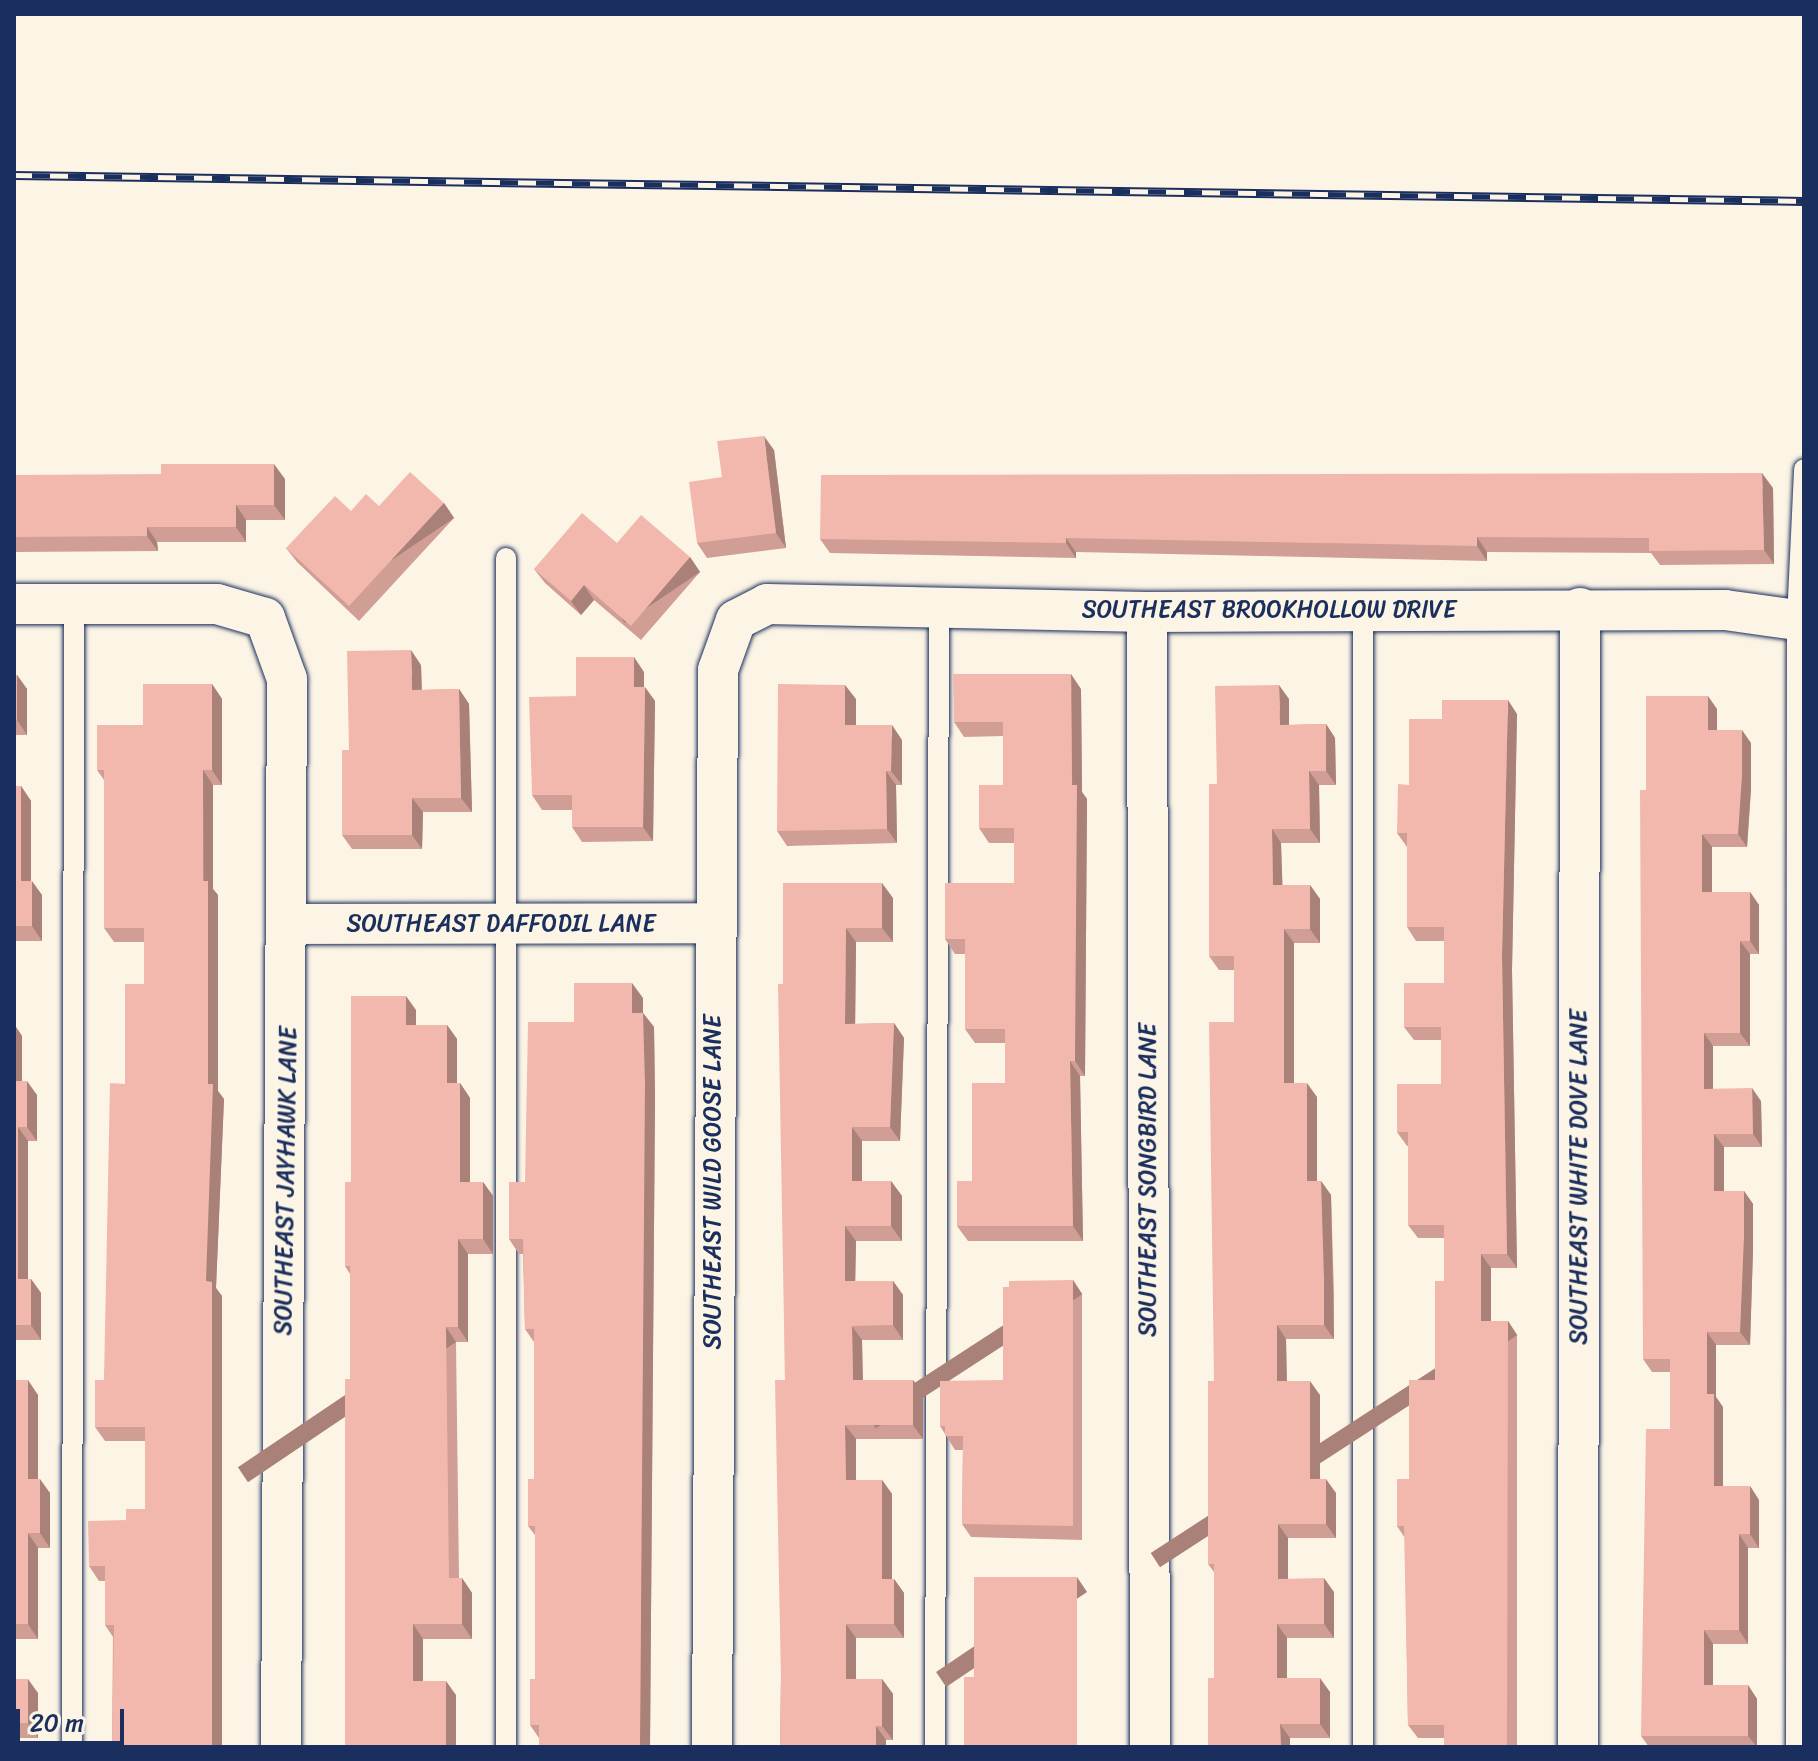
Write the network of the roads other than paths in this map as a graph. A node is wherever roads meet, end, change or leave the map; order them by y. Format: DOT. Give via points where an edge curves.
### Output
graph roads {
  1 [pos="1804,469"];
  2 [pos="506,558"];
  3 [pos="14,604"];
  4 [pos="74,604"];
  5 [pos="939,608"];
  6 [pos="1580,608"];
  7 [pos="1363,610"];
  8 [pos="1147,612"];
  9 [pos="736,620"];
  10 [pos="1800,620"];
  11 [pos="713,923"];
  12 [pos="289,924"];
  13 [pos="507,925"];
  14 [pos="72,1747"];
  15 [pos="281,1747"];
  16 [pos="506,1747"];
  17 [pos="712,1747"];
  18 [pos="935,1747"];
  19 [pos="1150,1747"];
  20 [pos="1363,1747"];
  21 [pos="1578,1747"];
  22 [pos="1796,1747"];
  1 -- 10 [label="lane"];
  2 -- 13 [label="lane"];
  3 -- 4 [label="street"];
  4 -- 12 [label="street, SOUTHEAST JAYHAWK LANE" via="217,604 265,618 287,679"];
  4 -- 14 [label="lane"];
  5 -- 8 [label="street, SOUTHEAST BROOKHOLLOW DRIVE"];
  5 -- 9 [label="street, SOUTHEAST BROOKHOLLOW DRIVE" via="767,604"];
  5 -- 18 [label="lane"];
  6 -- 7 [label="street, SOUTHEAST BROOKHOLLOW DRIVE"];
  6 -- 10 [label="street, SOUTHEAST BROOKHOLLOW DRIVE" via="1725,610"];
  6 -- 21 [label="street, SOUTHEAST WHITE DOVE LANE"];
  7 -- 8 [label="street, SOUTHEAST BROOKHOLLOW DRIVE"];
  7 -- 20 [label="lane"];
  8 -- 19 [label="street, SOUTHEAST SONGBIRD LANE"];
  9 -- 11 [label="street, SOUTHEAST WILD GOOSE LANE" via="718,670"];
  10 -- 22 [label="lane"];
  11 -- 13 [label="street, SOUTHEAST DAFFODIL LANE"];
  11 -- 17 [label="street, SOUTHEAST WILD GOOSE LANE"];
  12 -- 13 [label="street, SOUTHEAST DAFFODIL LANE"];
  12 -- 15 [label="street, SOUTHEAST JAYHAWK LANE"];
  13 -- 16 [label="lane"];
}
